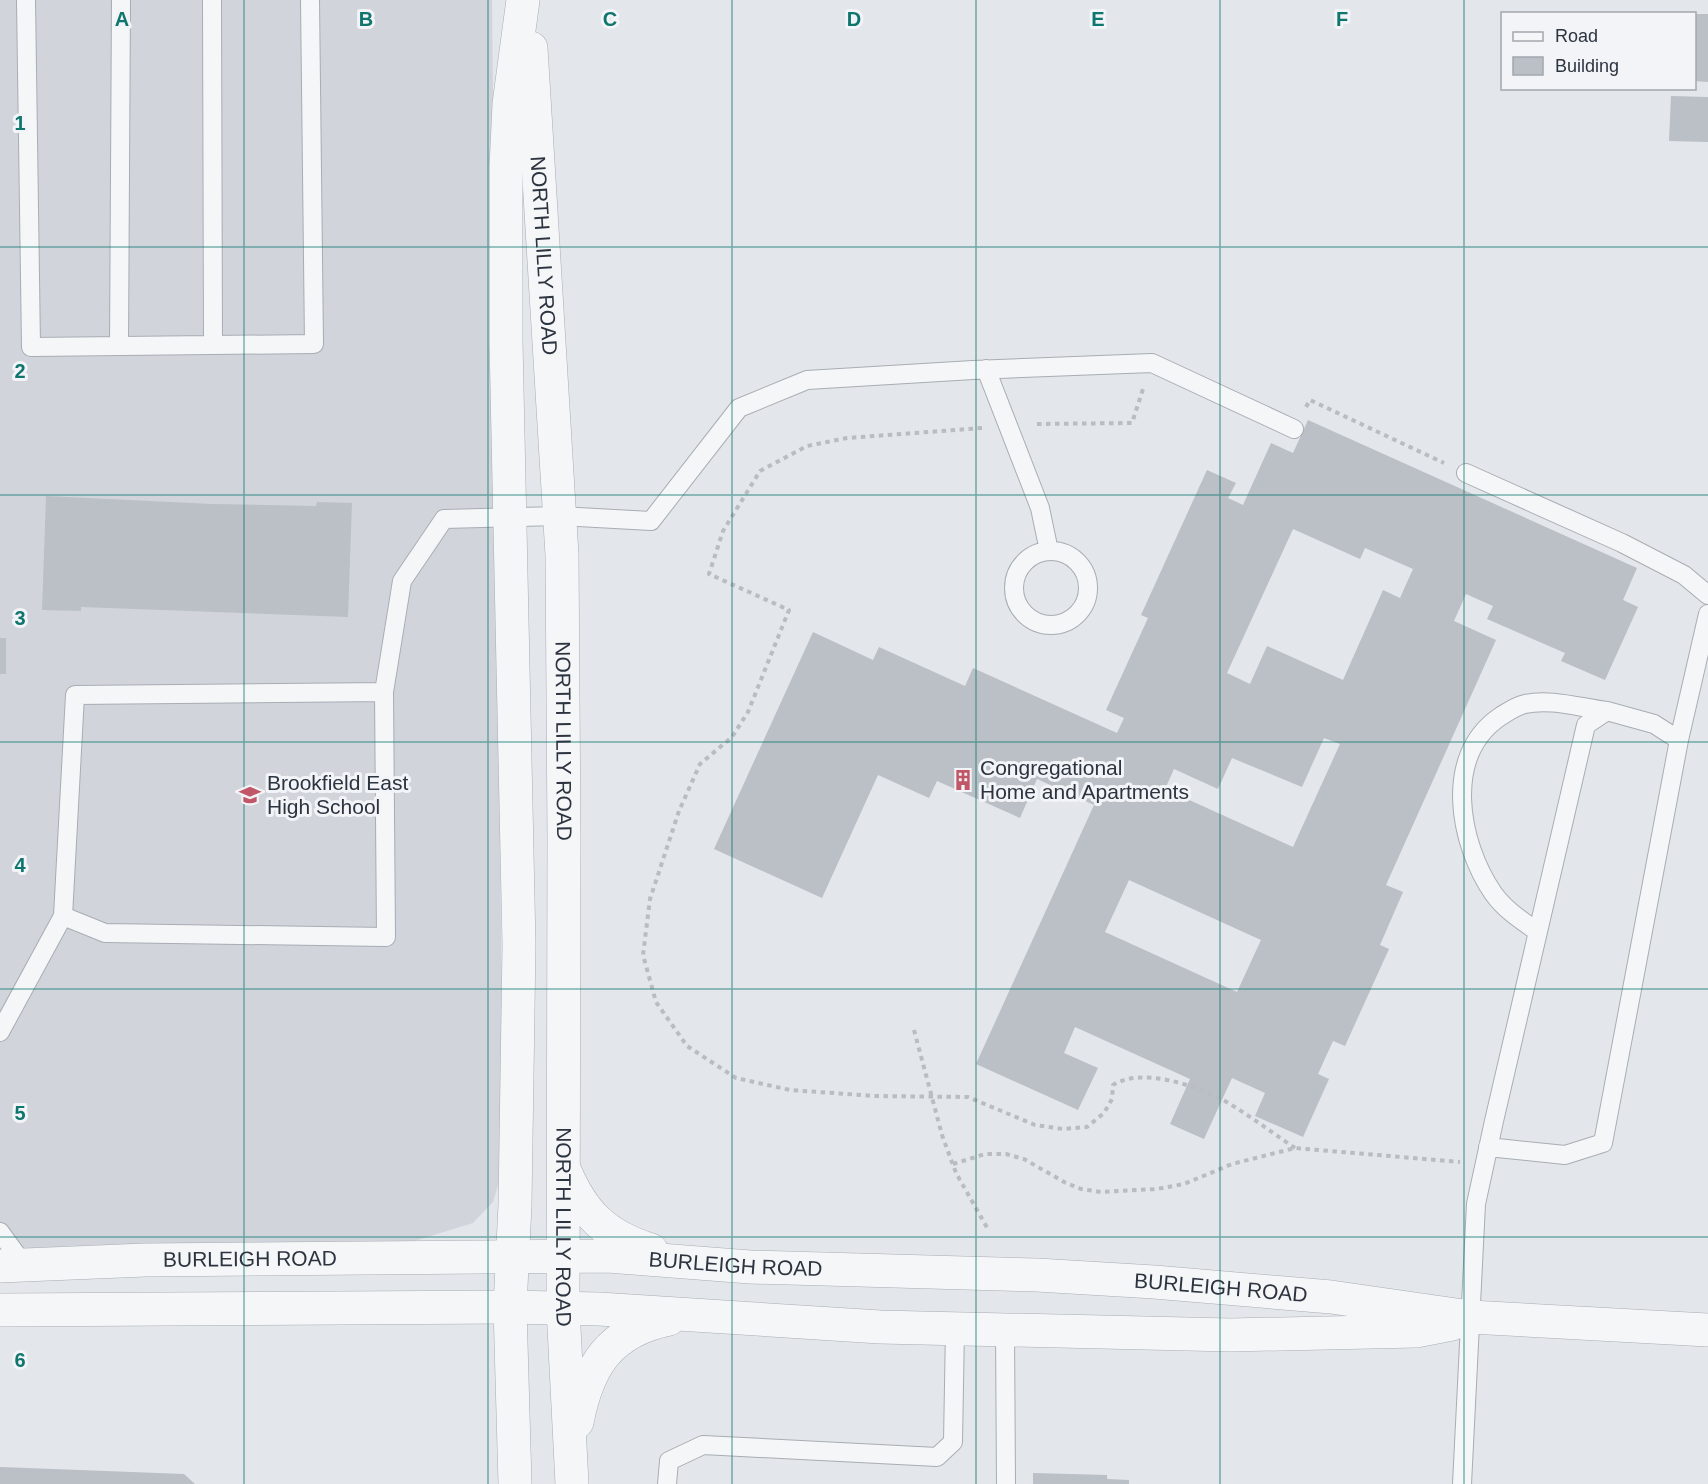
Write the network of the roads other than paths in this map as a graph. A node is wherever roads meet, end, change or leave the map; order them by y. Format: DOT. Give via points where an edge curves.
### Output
graph roads {
  1 [pos="26,0"];
  2 [pos="121,0"];
  3 [pos="212,0"];
  4 [pos="310,0"];
  5 [pos="523,1"];
  6 [pos="213,345"];
  7 [pos="119,346"];
  8 [pos="986,369"];
  9 [pos="1294,429"];
  10 [pos="1466,473"];
  11 [pos="560,516"];
  12 [pos="510,518"];
  13 [pos="1049,551"];
  14 [pos="1708,596"];
  15 [pos="1708,614"];
  16 [pos="384,692"];
  17 [pos="1607,711"];
  18 [pos="1679,740"];
  19 [pos="63,916"];
  20 [pos="1538,932"];
  21 [pos="0,1032"];
  22 [pos="1486,1156"];
  23 [pos="563,1166"];
  24 [pos="0,1232"];
  25 [pos="513,1256"];
  26 [pos="563,1256"];
  27 [pos="687,1262"];
  28 [pos="12,1265"];
  29 [pos="510,1307"];
  30 [pos="563,1308"];
  31 [pos="0,1310"];
  32 [pos="690,1315"];
  33 [pos="1470,1317"];
  34 [pos="954,1328"];
  35 [pos="1005,1329"];
  36 [pos="1708,1330"];
  37 [pos="572,1470"];
  38 [pos="515,1484"];
  39 [pos="667,1484"];
  40 [pos="1006,1484"];
  41 [pos="1462,1484"];
  1 -- 7 [label="lane" via="31,347"];
  2 -- 7 [label="lane"];
  3 -- 6 [label="lane"];
  4 -- 6 [label="lane" via="314,344"];
  5 -- 11 [label="street, NORTH LILLY ROAD" via="531,51"];
  5 -- 12 [label="street, NORTH LILLY ROAD" via="509,104 506,167"];
  6 -- 7 [label="lane"];
  8 -- 9 [label="lane" via="1152,363"];
  8 -- 11 [label="lane" via="807,380 739,408 651,521"];
  8 -- 13 [label="lane" via="1040,508"];
  10 -- 14 [label="lane" via="1622,543 1684,575"];
  11 -- 12 [label="lane"];
  11 -- 23 [label="street, NORTH LILLY ROAD"];
  12 -- 16 [label="lane" via="444,519 402,581"];
  12 -- 25 [label="street, NORTH LILLY ROAD" via="519,945"];
  13 -- 13 [label="lane" via="1027,559 1014,579 1013,591 1020,608 1033,621 1057,624 1079,613 1088,584 1073,558"];
  15 -- 18 [label="lane"];
  16 -- 19 [label="lane" via="75,695"];
  16 -- 19 [label="lane" via="386,938 105,933"];
  17 -- 18 [label="lane" via="1654,724"];
  17 -- 20 [label="lane" via="1586,725"];
  17 -- 20 [label="lane" via="1541,702 1512,709 1492,721 1476,739 1467,762 1462,808 1475,856 1486,882 1506,910"];
  18 -- 22 [label="lane" via="1603,1143 1565,1155"];
  19 -- 21 [label="lane"];
  20 -- 22 [label="lane"];
  22 -- 33 [label="lane" via="1476,1204"];
  23 -- 26 [label="street, NORTH LILLY ROAD"];
  23 -- 27 [label="street" via="580,1202 610,1233"];
  24 -- 28 [label="lane"];
  25 -- 26 [label="street, BURLEIGH ROAD"];
  25 -- 28 [label="street, BURLEIGH ROAD"];
  25 -- 29 [label="street, NORTH LILLY ROAD"];
  26 -- 27 [label="street, BURLEIGH ROAD"];
  26 -- 30 [label="street, NORTH LILLY ROAD"];
  27 -- 33 [label="street, BURLEIGH ROAD" via="1154,1282 1331,1297"];
  29 -- 30 [label="street, BURLEIGH ROAD"];
  29 -- 31 [label="street, BURLEIGH ROAD"];
  29 -- 38 [label="street, NORTH LILLY ROAD"];
  30 -- 32 [label="street, BURLEIGH ROAD"];
  30 -- 37 [label="street, NORTH LILLY ROAD"];
  32 -- 34 [label="street, BURLEIGH ROAD"];
  32 -- 37 [label="street" via="649,1323 627,1333 599,1359 582,1398"];
  33 -- 35 [label="street, BURLEIGH ROAD" via="1416,1331 1231,1335"];
  33 -- 36 [label="street, BURLEIGH ROAD"];
  33 -- 41 [label="lane"];
  34 -- 35 [label="street, BURLEIGH ROAD"];
  34 -- 39 [label="lane" via="953,1443 937,1457 703,1445 669,1461"];
  35 -- 40 [label="lane"];
}
